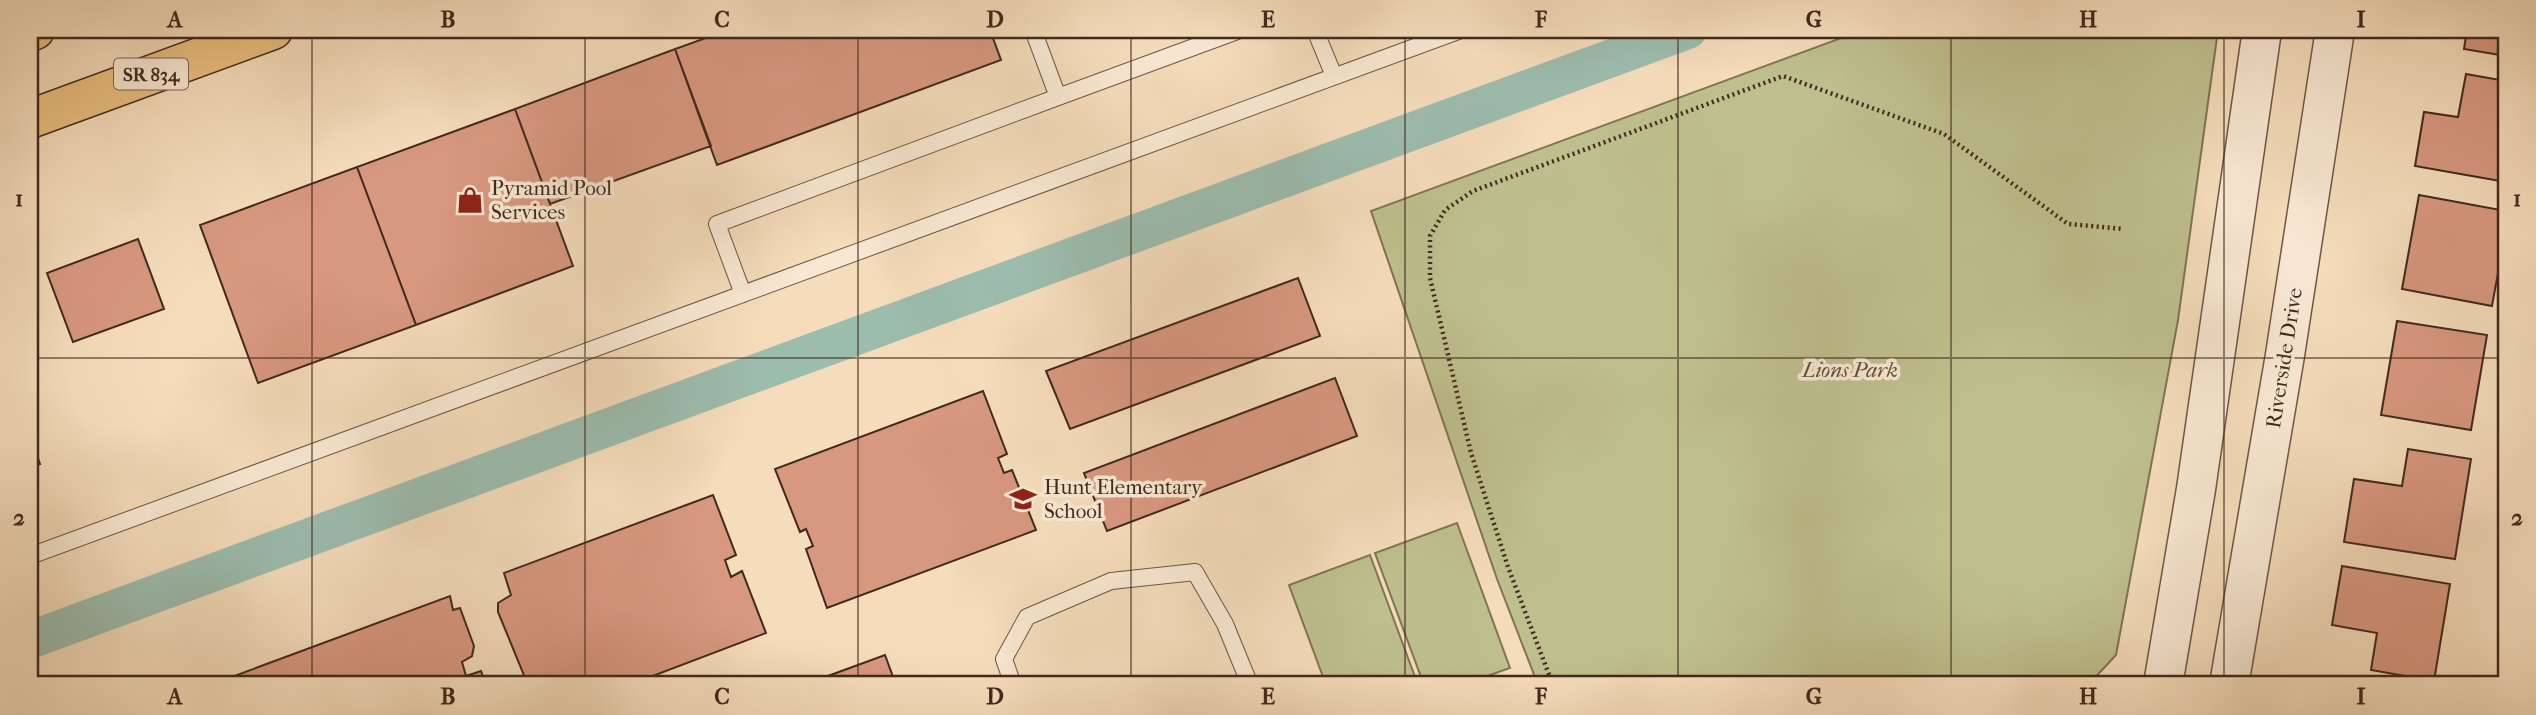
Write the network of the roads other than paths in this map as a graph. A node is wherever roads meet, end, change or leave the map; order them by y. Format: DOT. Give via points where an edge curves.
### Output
graph roads {
  1 [pos="35,30"];
  2 [pos="273,30"];
  3 [pos="1033,30"];
  4 [pos="1240,30"];
  5 [pos="1315,30"];
  6 [pos="1461,30"];
  7 [pos="2262,30"];
  8 [pos="2335,30"];
  9 [pos="30,32"];
  10 [pos="1334,76"];
  11 [pos="1058,97"];
  12 [pos="30,119"];
  13 [pos="743,294"];
  14 [pos="30,556"];
  15 [pos="1013,685"];
  16 [pos="1250,685"];
  17 [pos="2163,685"];
  18 [pos="2229,685"];
  1 -- 9 [label="main road"];
  2 -- 12 [label="main road, SR 834"];
  3 -- 11 [label="lane"];
  4 -- 11 [label="lane"];
  5 -- 10 [label="lane"];
  6 -- 10 [label="lane"];
  7 -- 17 [label="street"];
  8 -- 18 [label="street, Riverside Drive"];
  10 -- 13 [label="lane"];
  11 -- 13 [label="lane" via="717,224"];
  13 -- 14 [label="lane"];
  15 -- 16 [label="lane" via="1004,659 1027,617 1111,581 1195,572 1225,624"];
}
